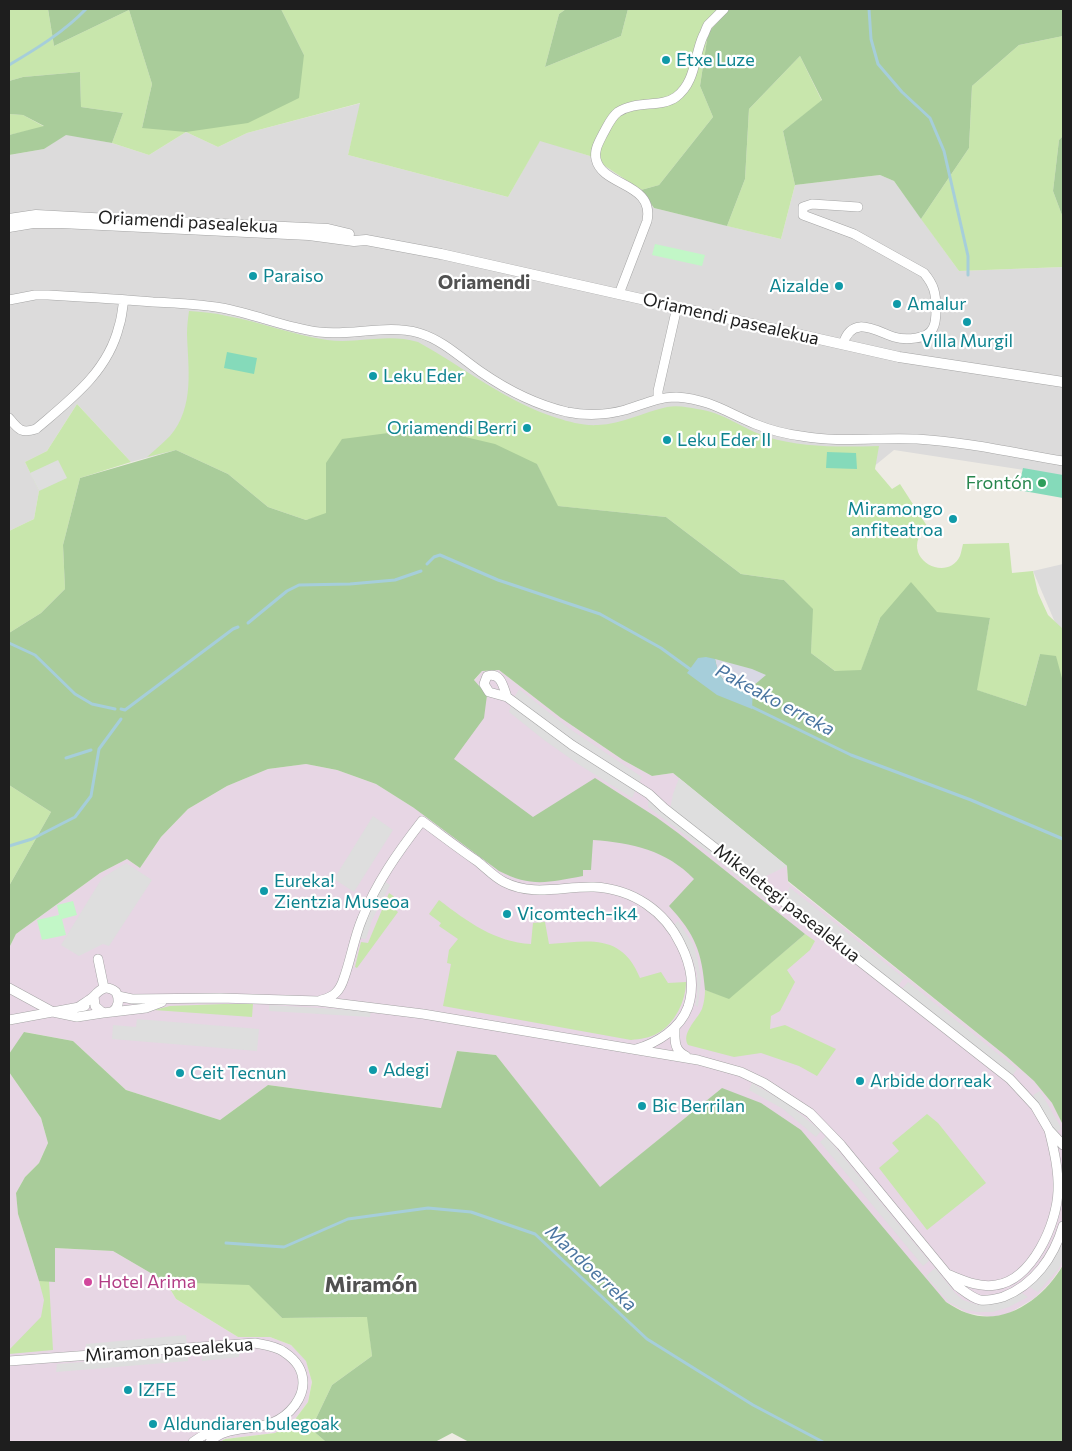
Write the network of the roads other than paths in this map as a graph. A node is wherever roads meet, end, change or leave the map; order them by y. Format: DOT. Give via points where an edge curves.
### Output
graph roads {
  1 [pos="724,9"];
  2 [pos="858,206"];
  3 [pos="9,219"];
  4 [pos="9,227"];
  5 [pos="366,240"];
  6 [pos="619,294"];
  7 [pos="9,300"];
  8 [pos="124,300"];
  9 [pos="677,307"];
  10 [pos="843,344"];
  11 [pos="1063,382"];
  12 [pos="658,398"];
  13 [pos="9,418"];
  14 [pos="1063,461"];
  15 [pos="507,697"];
  16 [pos="98,959"];
  17 [pos="9,988"];
  18 [pos="104,988"];
  19 [pos="94,996"];
  20 [pos="118,996"];
  21 [pos="169,1000"];
  22 [pos="318,1001"];
  23 [pos="80,1006"];
  24 [pos="95,1006"];
  25 [pos="53,1012"];
  26 [pos="108,1012"];
  27 [pos="9,1020"];
  28 [pos="675,1027"];
  29 [pos="634,1049"];
  30 [pos="698,1060"];
  31 [pos="1049,1130"];
  32 [pos="1063,1145"];
  33 [pos="1063,1226"];
  34 [pos="945,1272"];
  35 [pos="9,1361"];
  36 [pos="231,1431"];
  37 [pos="196,1441"];
  38 [pos="210,1442"];
  1 -- 6 [label="street, Oriamendi pasealekua" via="707,26 691,76 682,91 666,102 641,104 617,112 596,147 595,157 601,169 639,193 649,212"];
  2 -- 10 [label="street, Oriamendi pasealekua" via="812,204 803,208 803,215 854,234 924,274 933,283 936,317 933,329 926,336 897,338 862,326 846,334"];
  3 -- 5 [label="street, Oriamendi pasealekua" via="36,215 320,229"];
  4 -- 5 [label="street, Oriamendi pasealekua" via="61,223"];
  5 -- 6 [label="street, Oriamendi pasealekua"];
  6 -- 9 [label="street, Oriamendi pasealekua"];
  7 -- 8 [label="street" via="35,295"];
  8 -- 12 [label="street" via="221,308 318,332 342,334 390,330 421,333 522,396 567,411 589,415 606,413"];
  8 -- 13 [label="street" via="110,351 88,383 36,429 27,432"];
  9 -- 10 [label="street, Oriamendi pasealekua"];
  9 -- 12 [label="street"];
  10 -- 11 [label="street, Oriamendi pasealekua" via="929,362"];
  12 -- 14 [label="street" via="675,397 719,406 756,424 803,437 953,442"];
  15 -- 31 [label="street, Mikeletegi pasealekua" via="572,745 649,794 1010,1079 1035,1106"];
  16 -- 18 [label="street"];
  17 -- 25 [label="street, Mikeletegi pasealekua"];
  18 -- 19 [label="street, Mikeletegi pasealekua"];
  18 -- 20 [label="street, Mikeletegi pasealekua" via="113,990"];
  19 -- 23 [label="street, Mikeletegi pasealekua"];
  19 -- 24 [label="street"];
  20 -- 21 [label="street, Mikeletegi pasealekua"];
  20 -- 26 [label="street" via="118,1005"];
  21 -- 22 [label="street, Mikeletegi pasealekua"];
  21 -- 26 [label="street, Mikeletegi pasealekua" via="146,1008"];
  22 -- 28 [label="street, Mikeletegi pasealekua" via="332,996 341,987 369,901 388,867 422,821 515,886 531,890 608,889 644,902 662,916 679,940 692,976 687,1011"];
  22 -- 29 [label="street, Mikeletegi pasealekua" via="423,1014"];
  23 -- 24 [label="street, Mikeletegi pasealekua"];
  23 -- 25 [label="street, Mikeletegi pasealekua"];
  24 -- 26 [label="street" via="99,1011"];
  25 -- 26 [label="street, Mikeletegi pasealekua" via="77,1017"];
  25 -- 27 [label="street, Mikeletegi pasealekua"];
  28 -- 29 [label="street, Mikeletegi pasealekua" via="658,1040"];
  28 -- 30 [label="street" via="679,1053"];
  29 -- 30 [label="street, Mikeletegi pasealekua"];
  30 -- 34 [label="street, Mikeletegi pasealekua" via="741,1072 810,1113 841,1144"];
  31 -- 32 [label="street, Mikeletegi pasealekua"];
  31 -- 34 [label="street, Mikeletegi pasealekua" via="1058,1194 1050,1229 1033,1259 1012,1279 998,1285 973,1284"];
  33 -- 34 [label="street, Mikeletegi pasealekua" via="1058,1243 1045,1263 1023,1288 1013,1293 994,1300 980,1300 957,1286"];
  35 -- 36 [label="street, Miramon pasealekua" via="255,1343 290,1356 298,1364 303,1382 302,1392 291,1410 272,1424"];
  36 -- 37 [label="street, Miramon pasealekua" via="215,1430"];
  36 -- 38 [label="street, Miramon pasealekua"];
}
